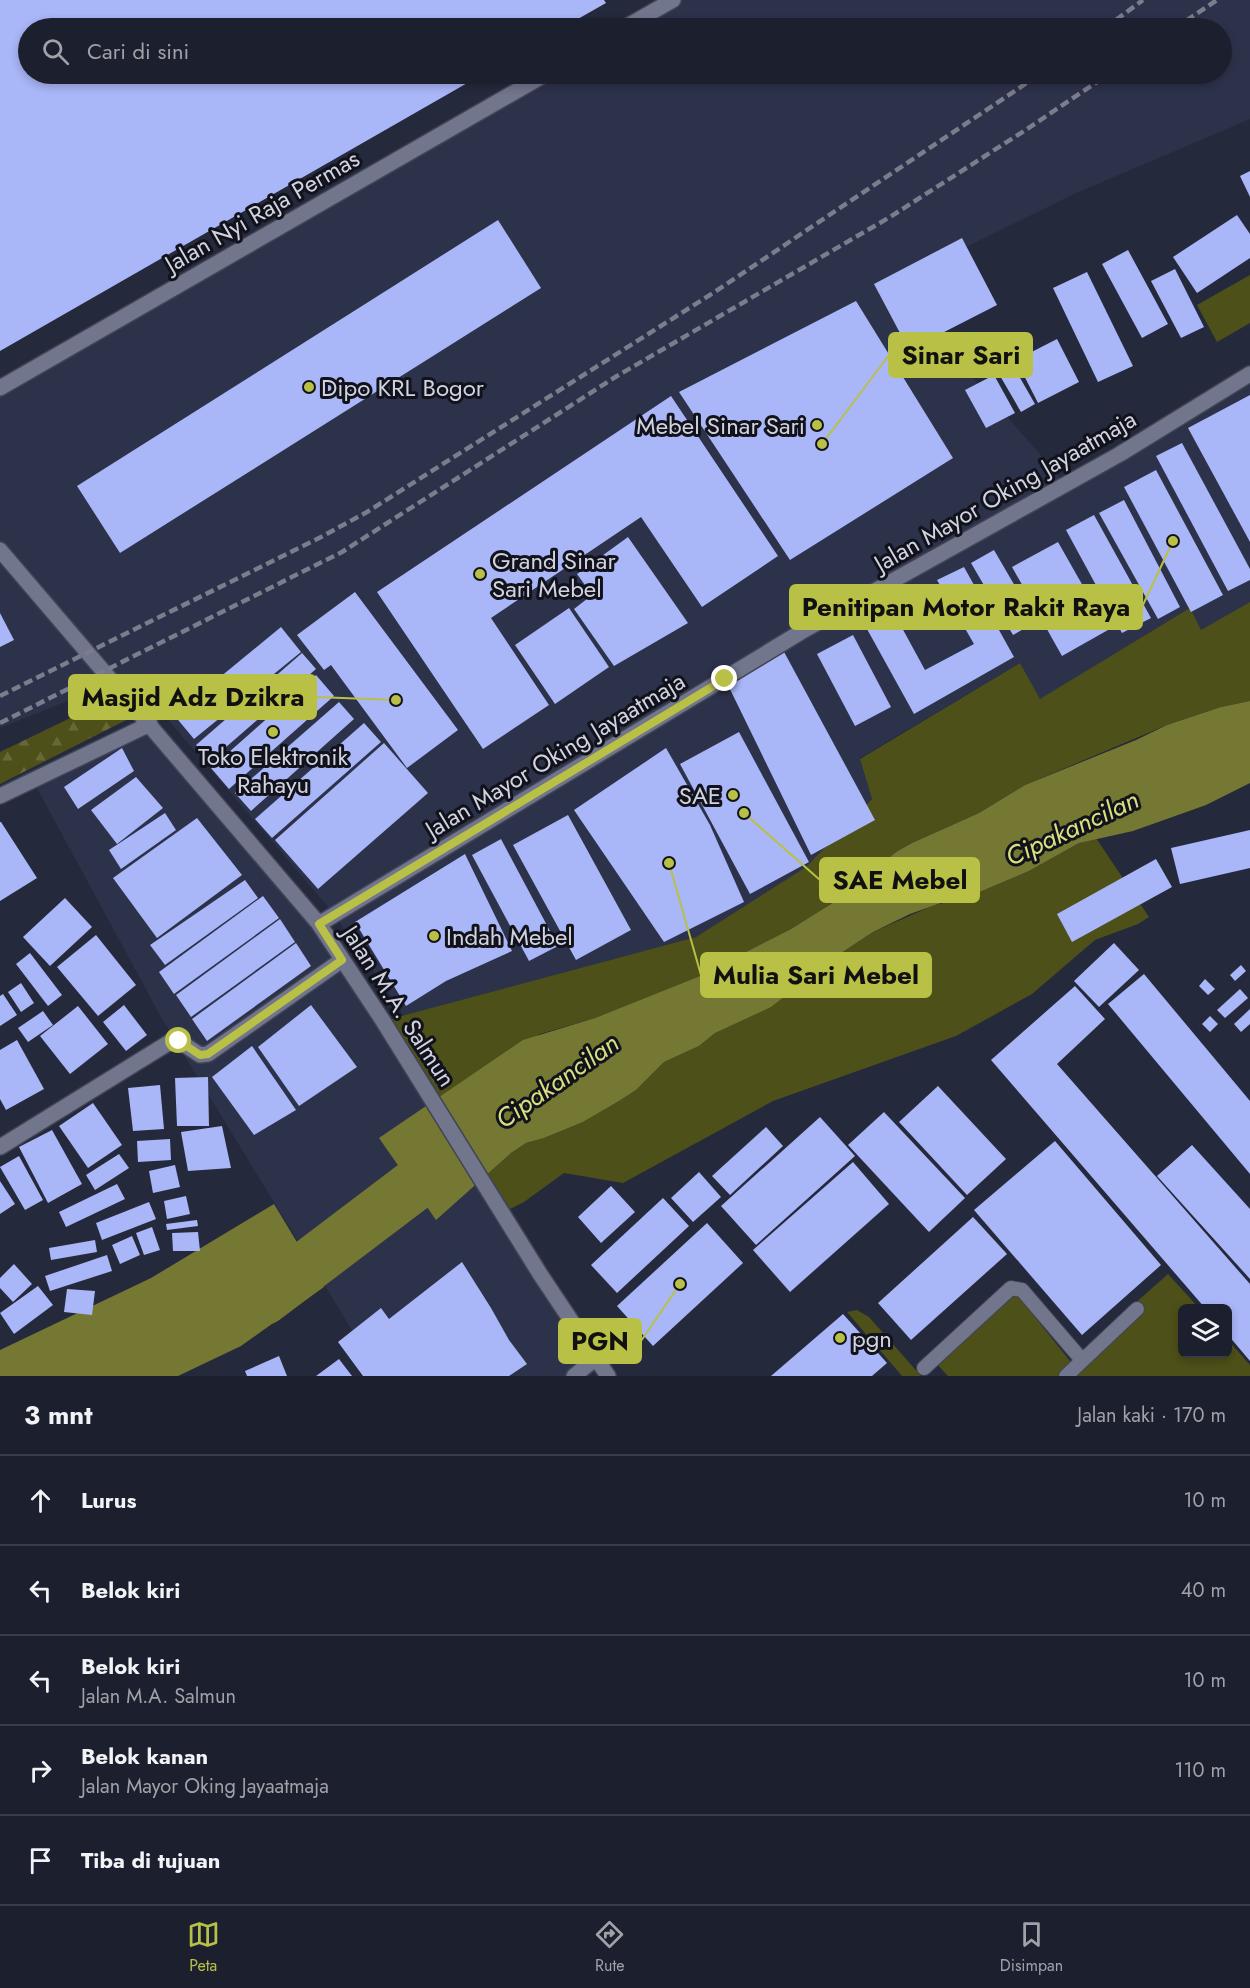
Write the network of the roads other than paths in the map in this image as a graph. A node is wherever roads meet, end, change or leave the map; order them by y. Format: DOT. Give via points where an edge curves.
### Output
graph roads {
  1 [pos="673,0"];
  2 [pos="650,6"];
  3 [pos="636,18"];
  4 [pos="529,84"];
  5 [pos="1250,374"];
  6 [pos="0,388"];
  7 [pos="0,550"];
  8 [pos="150,724"];
  9 [pos="0,796"];
  10 [pos="319,924"];
  11 [pos="342,960"];
  12 [pos="0,1147"];
  13 [pos="1137,1309"];
  14 [pos="596,1358"];
  15 [pos="1082,1360"];
  16 [pos="924,1368"];
  17 [pos="574,1376"];
  18 [pos="608,1376"];
  19 [pos="1066,1376"];
  1 -- 2 [label="street"];
  2 -- 3 [label="street"];
  4 -- 6 [label="street, Jalan Nyi Raja Permas"];
  5 -- 10 [label="street, Jalan Mayor Oking Jayaatmaja" via="1120,454 801,632"];
  7 -- 8 [label="street, Jalan M.A. Salmun"];
  8 -- 9 [label="street"];
  8 -- 10 [label="street, Jalan M.A. Salmun"];
  10 -- 11 [label="street, Jalan M.A. Salmun"];
  11 -- 12 [label="street" via="208,1054 200,1055 179,1041 170,1042"];
  11 -- 14 [label="street, Jalan M.A. Salmun"];
  13 -- 15 [label="lane"];
  14 -- 17 [label="street"];
  14 -- 18 [label="street, Jalan M.A. Salmun"];
  15 -- 16 [label="lane" via="1022,1290 1011,1288"];
  15 -- 19 [label="lane"];
}
